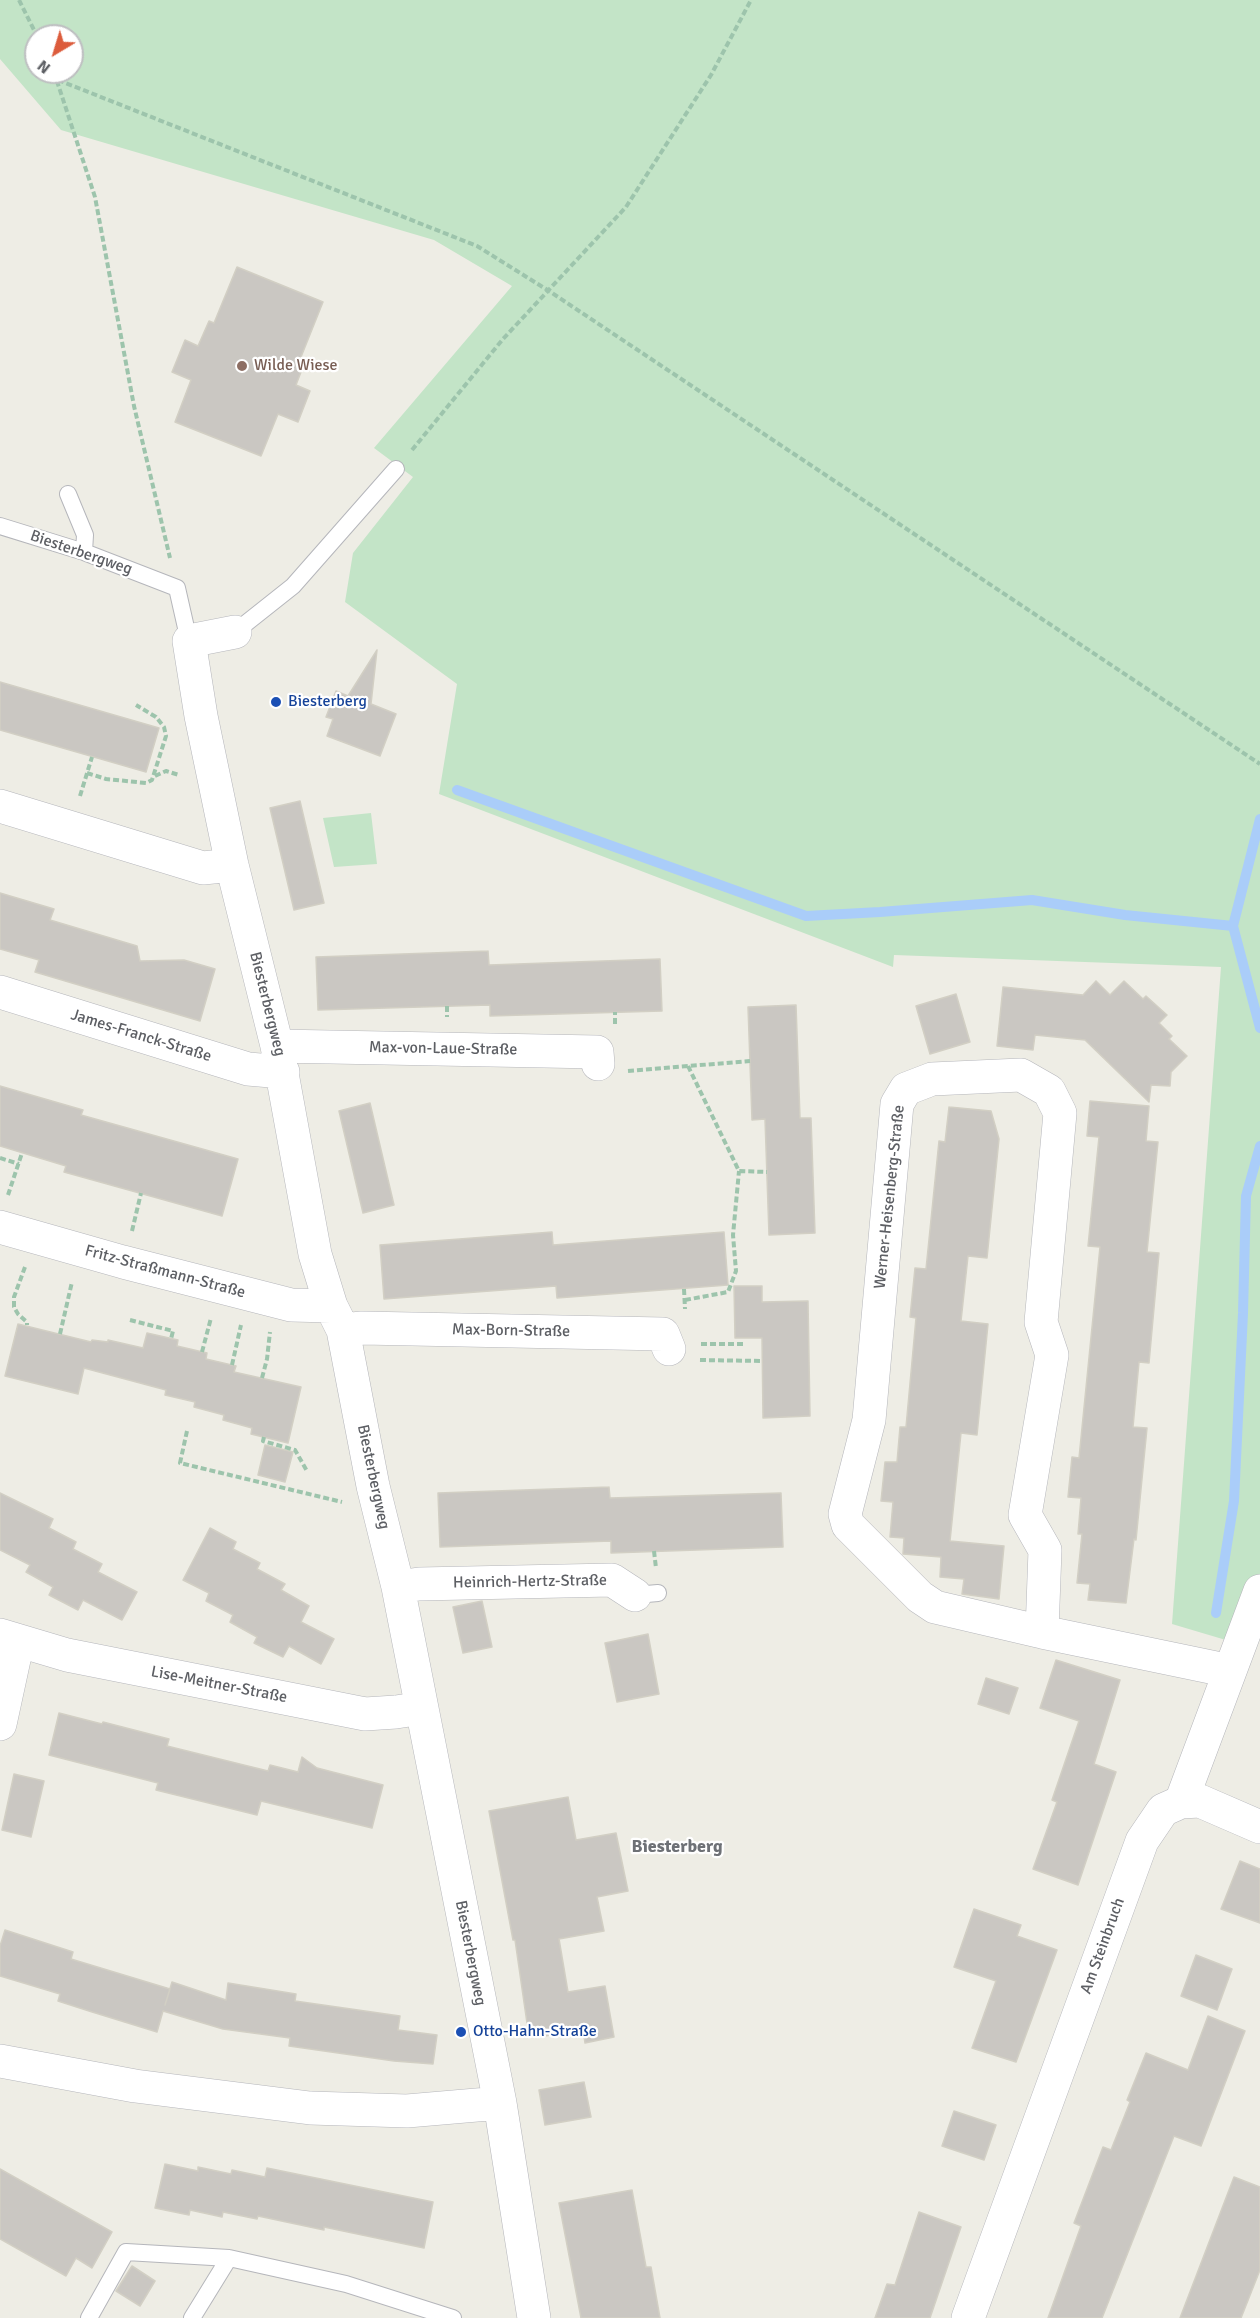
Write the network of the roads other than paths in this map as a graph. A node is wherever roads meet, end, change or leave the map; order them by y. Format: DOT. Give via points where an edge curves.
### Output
graph roads {
  1 [pos="396,470"];
  2 [pos="68,494"];
  3 [pos="0,526"];
  4 [pos="84,552"];
  5 [pos="235,633"];
  6 [pos="189,641"];
  7 [pos="0,806"];
  8 [pos="232,865"];
  9 [pos="0,992"];
  10 [pos="280,1059"];
  11 [pos="598,1064"];
  12 [pos="3,1214"];
  13 [pos="337,1318"];
  14 [pos="684,1347"];
  15 [pos="398,1587"];
  16 [pos="1260,1591"];
  17 [pos="647,1594"];
  18 [pos="1042,1632"];
  19 [pos="9,1638"];
  20 [pos="1230,1671"];
  21 [pos="422,1708"];
  22 [pos="0,1724"];
  23 [pos="1181,1802"];
  24 [pos="1260,1827"];
  25 [pos="0,2061"];
  26 [pos="500,2103"];
  27 [pos="229,2258"];
  28 [pos="89,2318"];
  29 [pos="192,2318"];
  30 [pos="453,2318"];
  31 [pos="534,2318"];
  32 [pos="968,2318"];
  1 -- 5 [label="lane" via="293,586"];
  2 -- 4 [label="lane" via="85,535"];
  3 -- 4 [label="lane, Biesterbergweg"];
  4 -- 6 [label="lane, Biesterbergweg" via="177,588"];
  5 -- 6 [label="street"];
  6 -- 8 [label="street, Biesterbergweg"];
  7 -- 8 [label="street" via="203,868"];
  8 -- 10 [label="street, Biesterbergweg"];
  9 -- 10 [label="street, James-Franck-Straße" via="248,1069"];
  10 -- 11 [label="street, Max-von-Laue-Straße" via="597,1052"];
  10 -- 13 [label="street, Biesterbergweg" via="315,1254"];
  12 -- 13 [label="street, Fritz-Straßmann-Straße" via="123,1262"];
  13 -- 14 [label="street, Max-Born-Straße" via="663,1334"];
  13 -- 15 [label="street, Biesterbergweg"];
  15 -- 17 [label="street, Heinrich-Hertz-Straße" via="612,1580"];
  15 -- 21 [label="street, Biesterbergweg"];
  16 -- 20 [label="street"];
  18 -- 18 [label="street, Werner-Heisenberg-Straße" via="935,1607 856,1535 845,1514 869,1420 897,1104 906,1089 932,1078 1021,1075 1049,1091 1060,1113 1041,1322 1052,1355 1025,1515 1045,1550"];
  18 -- 20 [label="street, Werner-Heisenberg-Straße"];
  19 -- 21 [label="street, Lise-Meitner-Straße" via="67,1655 365,1714"];
  19 -- 22 [label="street, Lise-Meitner-Straße"];
  20 -- 23 [label="street"];
  21 -- 26 [label="street, Biesterbergweg"];
  23 -- 24 [label="street" via="1200,1801"];
  23 -- 32 [label="street, Am Steinbruch" via="1163,1810 1142,1841"];
  25 -- 26 [label="street" via="135,2086 310,2108 407,2111"];
  26 -- 31 [label="street, Biesterbergweg"];
  27 -- 28 [label="lane" via="126,2252"];
  27 -- 29 [label="lane"];
  27 -- 30 [label="lane" via="346,2284"];
}
